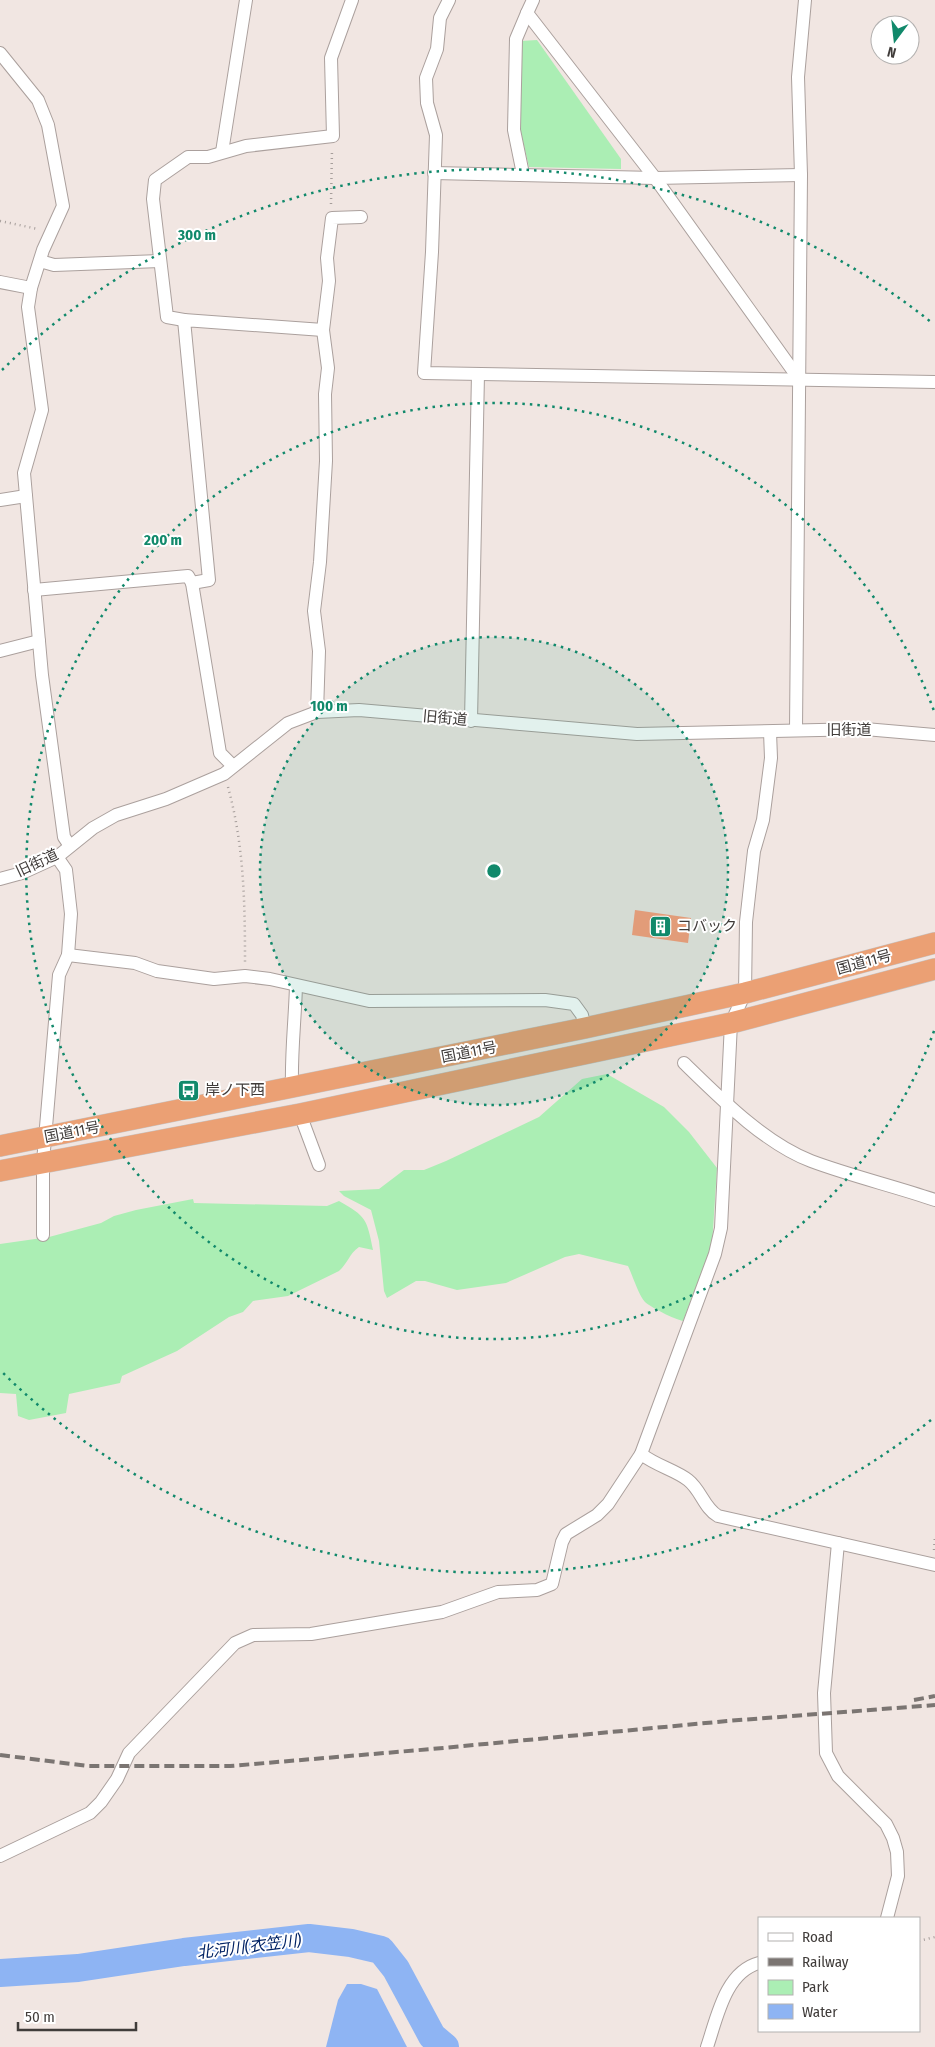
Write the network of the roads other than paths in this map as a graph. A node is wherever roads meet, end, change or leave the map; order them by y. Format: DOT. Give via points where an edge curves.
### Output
graph roads {
  1 [pos="246,0"];
  2 [pos="352,0"];
  3 [pos="449,0"];
  4 [pos="533,0"];
  5 [pos="805,0"];
  6 [pos="527,13"];
  7 [pos="0,53"];
  8 [pos="222,152"];
  9 [pos="434,173"];
  10 [pos="523,174"];
  11 [pos="801,175"];
  12 [pos="655,178"];
  13 [pos="361,217"];
  14 [pos="40,261"];
  15 [pos="160,261"];
  16 [pos="0,282"];
  17 [pos="31,288"];
  18 [pos="184,320"];
  19 [pos="323,330"];
  20 [pos="478,374"];
  21 [pos="799,379"];
  22 [pos="935,382"];
  23 [pos="26,496"];
  24 [pos="0,500"];
  25 [pos="192,583"];
  26 [pos="34,590"];
  27 [pos="39,641"];
  28 [pos="0,651"];
  29 [pos="317,712"];
  30 [pos="471,720"];
  31 [pos="796,730"];
  32 [pos="770,732"];
  33 [pos="935,735"];
  34 [pos="229,770"];
  35 [pos="70,846"];
  36 [pos="57,857"];
  37 [pos="0,879"];
  38 [pos="935,943"];
  39 [pos="68,955"];
  40 [pos="935,969"];
  41 [pos="296,986"];
  42 [pos="744,994"];
  43 [pos="731,1023"];
  44 [pos="585,1028"];
  45 [pos="684,1063"];
  46 [pos="292,1087"];
  47 [pos="728,1106"];
  48 [pos="300,1114"];
  49 [pos="45,1138"];
  50 [pos="0,1146"];
  51 [pos="43,1162"];
  52 [pos="319,1164"];
  53 [pos="0,1171"];
  54 [pos="935,1200"];
  55 [pos="43,1235"];
  56 [pos="641,1454"];
  57 [pos="838,1544"];
  58 [pos="935,1565"];
  59 [pos="0,1856"];
  60 [pos="887,1917"];
  61 [pos="758,1963"];
  62 [pos="707,2047"];
  1 -- 8 [label="street"];
  2 -- 8 [label="street" via="331,58 333,136 246,146"];
  3 -- 9 [label="street" via="440,18 437,50 426,78 427,103 436,135"];
  4 -- 6 [label="street"];
  5 -- 11 [label="street" via="798,77"];
  6 -- 10 [label="street" via="516,39 514,130"];
  6 -- 12 [label="street"];
  7 -- 14 [label="street" via="38,100 48,126 63,206"];
  8 -- 15 [label="street" via="208,157 188,157 155,180 153,199"];
  9 -- 10 [label="street"];
  9 -- 20 [label="street" via="424,373"];
  10 -- 12 [label="street"];
  11 -- 12 [label="street"];
  11 -- 21 [label="street"];
  12 -- 21 [label="street"];
  13 -- 19 [label="street" via="332,218"];
  14 -- 15 [label="street" via="54,265"];
  14 -- 17 [label="street"];
  15 -- 18 [label="street" via="167,317"];
  16 -- 17 [label="street"];
  17 -- 23 [label="street" via="28,307 42,410 24,472"];
  18 -- 19 [label="street"];
  18 -- 25 [label="street" via="209,580"];
  19 -- 29 [label="street" via="328,368 326,461 314,611 319,651"];
  20 -- 21 [label="street"];
  20 -- 30 [label="street"];
  21 -- 22 [label="street"];
  21 -- 31 [label="street"];
  23 -- 24 [label="street"];
  23 -- 26 [label="street"];
  25 -- 26 [label="street" via="188,576"];
  25 -- 34 [label="street" via="220,753"];
  26 -- 27 [label="street"];
  27 -- 28 [label="street"];
  27 -- 35 [label="street" via="64,837"];
  29 -- 30 [label="street, 旧街道" via="358,710"];
  29 -- 34 [label="street, 旧街道" via="288,723"];
  30 -- 32 [label="street, 旧街道" via="637,734"];
  31 -- 32 [label="street, 旧街道"];
  31 -- 33 [label="street, 旧街道" via="864,729"];
  32 -- 42 [label="street" via="771,758 763,820 754,851 746,922"];
  34 -- 35 [label="street, 旧街道" via="166,799 116,815"];
  35 -- 36 [label="street, 旧街道"];
  36 -- 37 [label="street, 旧街道"];
  36 -- 39 [label="street" via="66,870 71,914"];
  38 -- 42 [label="highway, 国道11号"];
  39 -- 41 [label="street" via="135,963 157,971 214,979 245,976"];
  39 -- 49 [label="street" via="59,975"];
  40 -- 43 [label="highway, 国道11号"];
  41 -- 44 [label="street" via="369,1001 545,1000 574,1004 582,1015"];
  41 -- 46 [label="street"];
  42 -- 43 [label="street"];
  42 -- 44 [label="highway, 国道11号"];
  43 -- 47 [label="street" via="726,1088"];
  43 -- 48 [label="highway, 国道11号"];
  44 -- 46 [label="highway, 国道11号"];
  45 -- 47 [label="street"];
  46 -- 49 [label="highway, 国道11号"];
  47 -- 54 [label="street" via="809,1160"];
  47 -- 56 [label="street" via="721,1228 715,1254"];
  48 -- 51 [label="highway, 国道11号"];
  48 -- 52 [label="street"];
  49 -- 50 [label="highway, 国道11号"];
  49 -- 51 [label="street"];
  51 -- 53 [label="highway, 国道11号"];
  51 -- 55 [label="street"];
  56 -- 57 [label="street" via="690,1481 710,1512 718,1516"];
  56 -- 59 [label="street" via="602,1509 566,1534 552,1584 537,1590 498,1592 442,1612 311,1634 253,1634 235,1643 130,1753 117,1779 90,1813"];
  57 -- 58 [label="street"];
  57 -- 60 [label="street" via="824,1693 826,1753 838,1776 886,1824 898,1852 898,1876"];
  61 -- 62 [label="street" via="734,1980 724,1997"];
}
